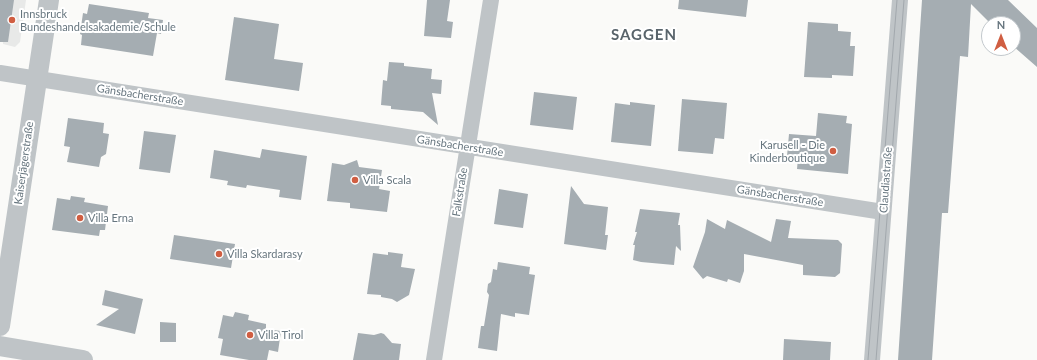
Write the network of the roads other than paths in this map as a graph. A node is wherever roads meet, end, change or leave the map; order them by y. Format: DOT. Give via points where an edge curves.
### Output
graph roads {
  1 [pos="50,0"];
  2 [pos="491,0"];
  3 [pos="900,0"];
  4 [pos="0,73"];
  5 [pos="36,78"];
  6 [pos="467,148"];
  7 [pos="883,212"];
  8 [pos="0,326"];
  9 [pos="0,346"];
  10 [pos="83,360"];
  11 [pos="434,360"];
  12 [pos="872,360"];
  1 -- 5 [label="street, Kaiserjägerstraße"];
  2 -- 6 [label="street, Falkstraße"];
  3 -- 7 [label="street, Claudiastraße"];
  4 -- 5 [label="street, Gänsbacherstraße"];
  5 -- 6 [label="street, Gänsbacherstraße"];
  5 -- 8 [label="street, Kaiserjägerstraße"];
  6 -- 7 [label="street, Gänsbacherstraße"];
  6 -- 11 [label="street, Falkstraße"];
  7 -- 12 [label="street, Claudiastraße"];
  9 -- 10 [label="street"];
}
